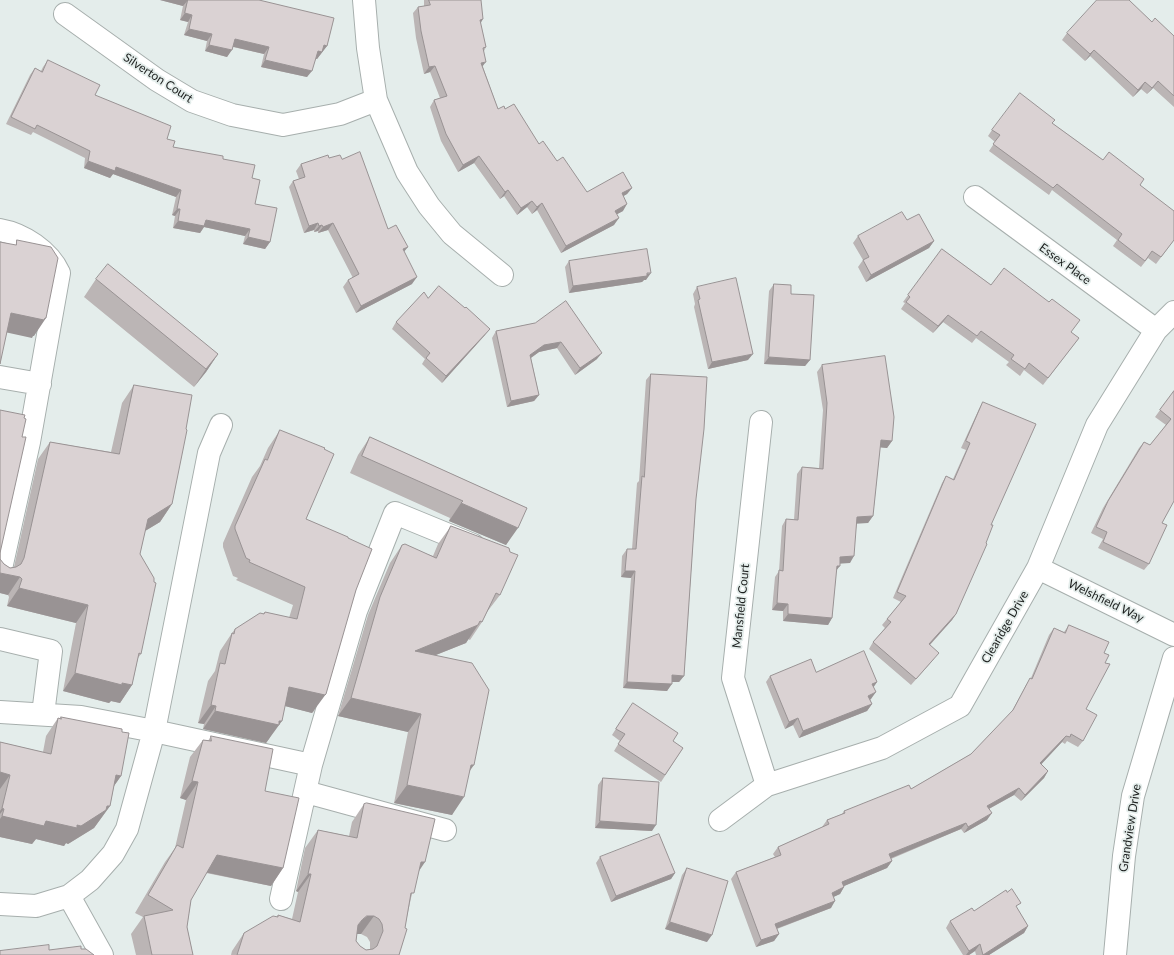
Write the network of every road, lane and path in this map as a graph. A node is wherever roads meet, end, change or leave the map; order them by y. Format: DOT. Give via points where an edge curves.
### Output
graph roads {
  1 [pos="364,0"];
  2 [pos="66,14"];
  3 [pos="376,100"];
  4 [pos="975,198"];
  5 [pos="0,230"];
  6 [pos="502,275"];
  7 [pos="1174,312"];
  8 [pos="1156,330"];
  9 [pos="0,377"];
  10 [pos="40,384"];
  11 [pos="761,422"];
  12 [pos="221,425"];
  13 [pos="489,551"];
  14 [pos="1038,568"];
  15 [pos="0,573"];
  16 [pos="1174,634"];
  17 [pos="0,639"];
  18 [pos="1174,658"];
  19 [pos="43,714"];
  20 [pos="1,718"];
  21 [pos="154,731"];
  22 [pos="311,765"];
  23 [pos="767,785"];
  24 [pos="306,792"];
  25 [pos="720,820"];
  26 [pos="445,830"];
  27 [pos="69,896"];
  28 [pos="281,899"];
  29 [pos="0,904"];
  30 [pos="102,955"];
  31 [pos="1115,955"];
  1 -- 3 [label="street"];
  2 -- 3 [label="street, Silverton Court" via="157,80 192,101 232,116 283,125 340,114"];
  3 -- 6 [label="street" via="407,172 429,206 452,234"];
  4 -- 8 [label="street, Essex Place"];
  5 -- 10 [label="street" via="26,239 54,262 59,273"];
  7 -- 8 [label="street, Clearidge Drive"];
  8 -- 14 [label="street, Clearidge Drive" via="1097,425"];
  9 -- 10 [label="street"];
  10 -- 15 [label="street"];
  11 -- 23 [label="street, Mansfield Court" via="733,678"];
  12 -- 21 [label="street" via="209,453"];
  13 -- 22 [label="street" via="395,512 356,611"];
  14 -- 16 [label="street, Welshfield Way"];
  14 -- 23 [label="street, Clearidge Drive" via="960,706 882,748"];
  17 -- 19 [label="street" via="51,651"];
  18 -- 31 [label="street, Grandview Drive" via="1133,796 1124,856"];
  19 -- 20 [label="street"];
  19 -- 21 [label="street" via="81,717"];
  21 -- 22 [label="street"];
  21 -- 27 [label="street" via="127,829 113,854 90,880"];
  22 -- 24 [label="street"];
  23 -- 25 [label="street, Clearidge Drive"];
  24 -- 26 [label="street"];
  24 -- 28 [label="street"];
  27 -- 29 [label="street" via="36,906"];
  27 -- 30 [label="street"];
}
